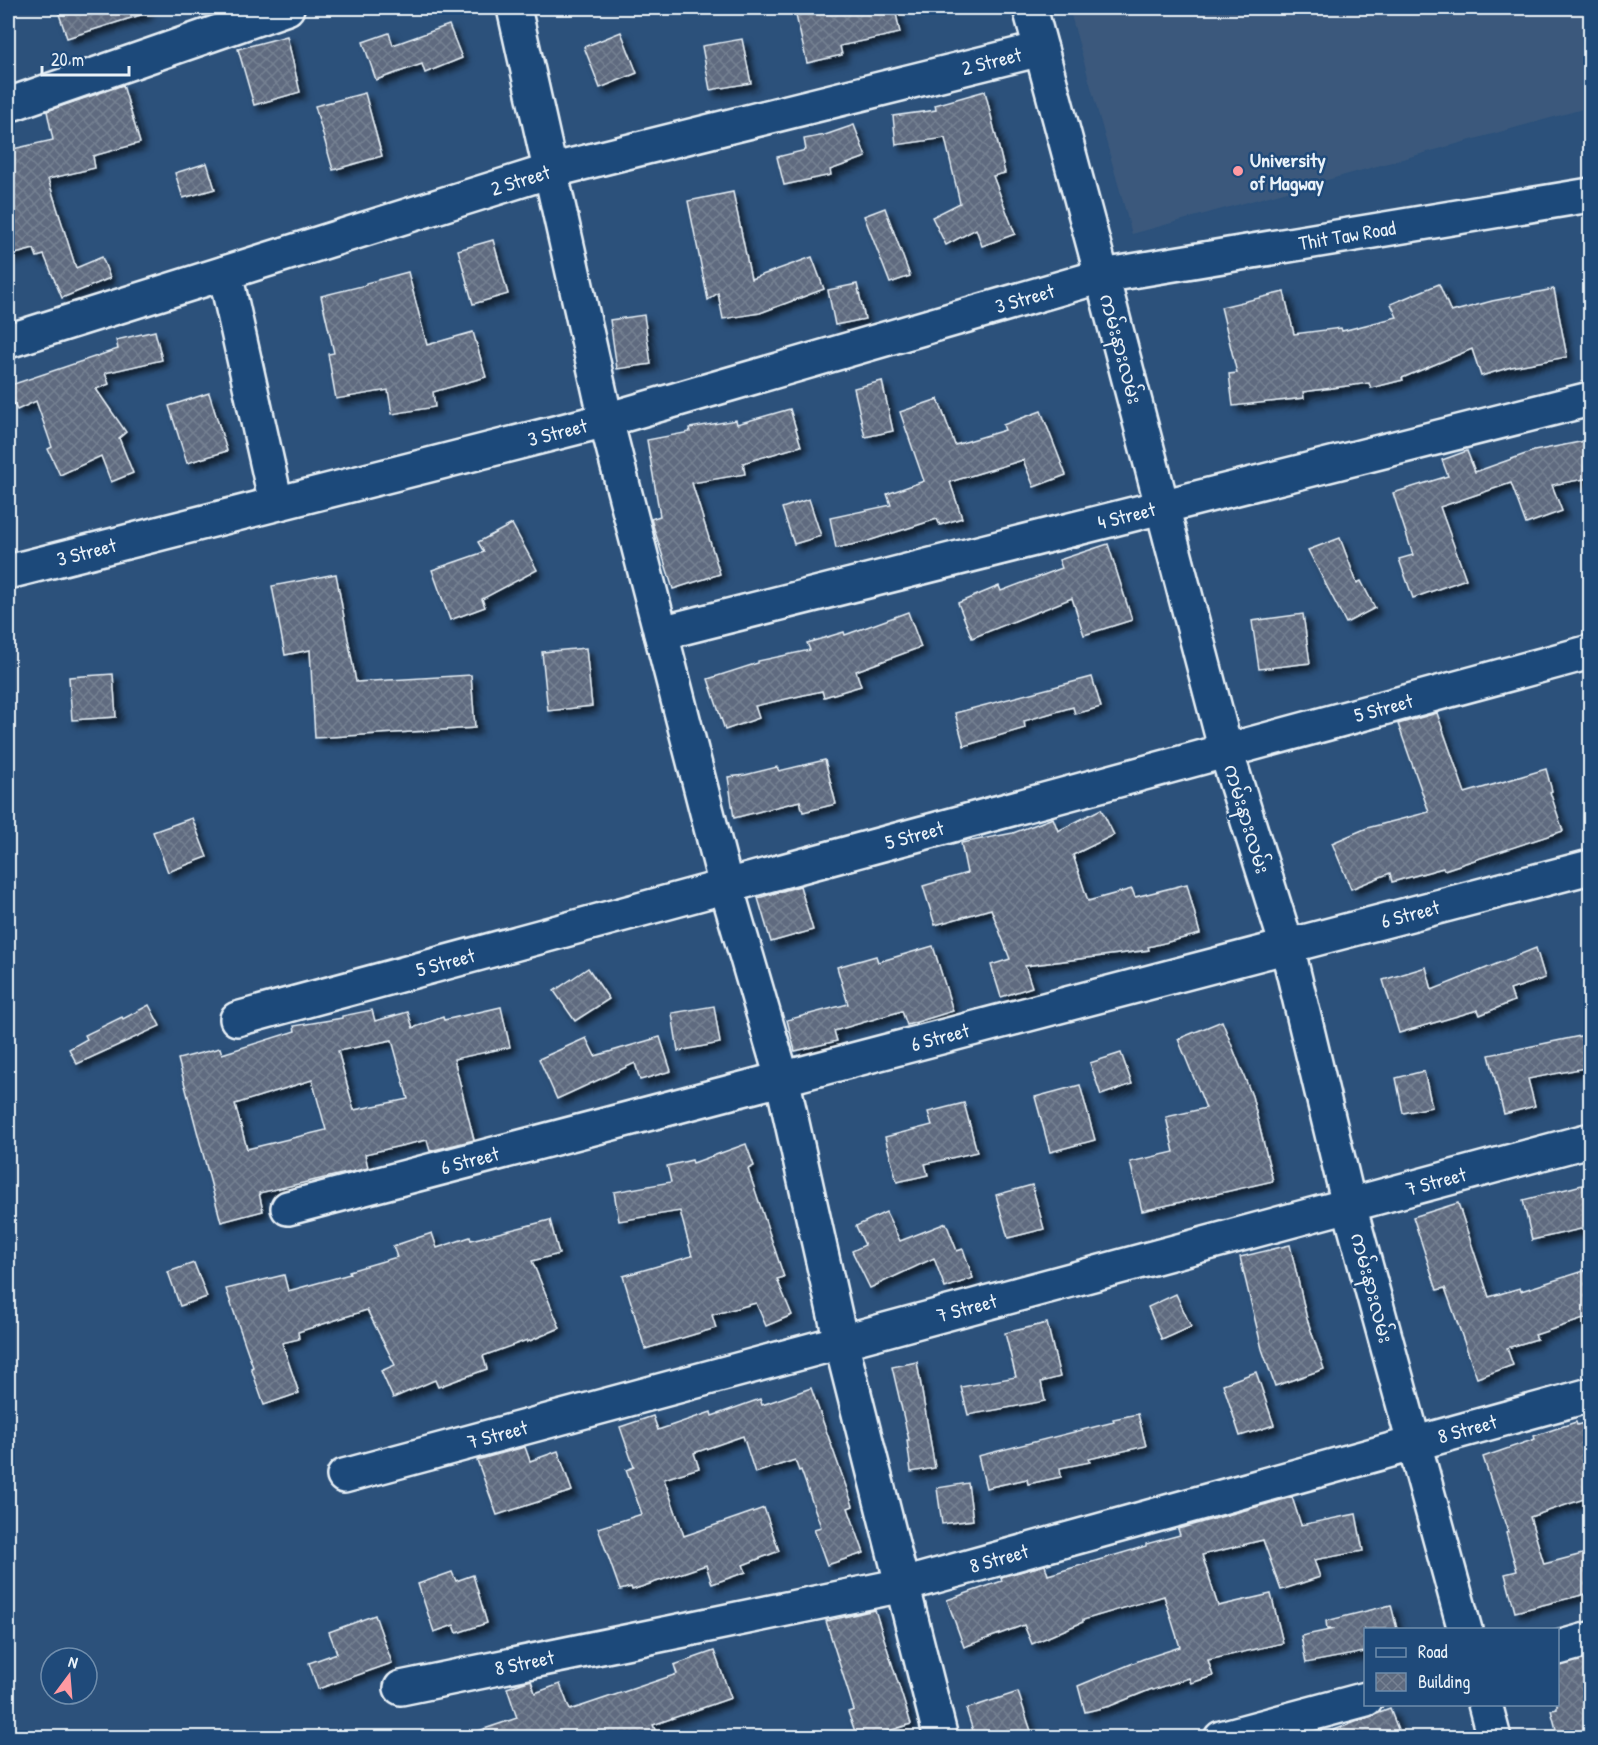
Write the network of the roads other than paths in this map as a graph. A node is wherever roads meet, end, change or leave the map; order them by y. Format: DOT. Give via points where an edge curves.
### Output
graph roads {
  1 [pos="280,8"];
  2 [pos="514,8"];
  3 [pos="1030,8"];
  4 [pos="1041,49"];
  5 [pos="8,105"];
  6 [pos="550,171"];
  7 [pos="1590,195"];
  8 [pos="225,273"];
  9 [pos="1102,276"];
  10 [pos="8,341"];
  11 [pos="1590,399"];
  12 [pos="606,420"];
  13 [pos="276,503"];
  14 [pos="1162,506"];
  15 [pos="8,572"];
  16 [pos="661,633"];
  17 [pos="1590,652"];
  18 [pos="1226,751"];
  19 [pos="1590,867"];
  20 [pos="726,886"];
  21 [pos="1287,946"];
  22 [pos="237,1019"];
  23 [pos="783,1078"];
  24 [pos="1590,1140"];
  25 [pos="1349,1205"];
  26 [pos="288,1208"];
  27 [pos="841,1342"];
  28 [pos="1590,1395"];
  29 [pos="1414,1444"];
  30 [pos="344,1476"];
  31 [pos="903,1585"];
  32 [pos="1465,1628"];
  33 [pos="1590,1639"];
  34 [pos="1559,1647"];
  35 [pos="401,1688"];
  36 [pos="1364,1699"];
  37 [pos="1486,1706"];
  38 [pos="941,1737"];
  39 [pos="1221,1737"];
  40 [pos="1494,1737"];
  1 -- 5 [label="street"];
  2 -- 6 [label="street"];
  3 -- 4 [label="street, ကမ်းနားလမ်း"];
  4 -- 6 [label="street, 2 Street"];
  4 -- 9 [label="street, ကမ်းနားလမ်း"];
  6 -- 8 [label="street, 2 Street"];
  6 -- 12 [label="street"];
  7 -- 9 [label="street, Thit Taw Road"];
  8 -- 10 [label="street, 2 Street"];
  8 -- 13 [label="street"];
  9 -- 12 [label="street, 3 Street"];
  9 -- 14 [label="street, ကမ်းနားလမ်း"];
  11 -- 14 [label="street, 4 Street"];
  12 -- 13 [label="street, 3 Street"];
  12 -- 16 [label="street"];
  13 -- 15 [label="street, 3 Street"];
  14 -- 16 [label="street, 4 Street"];
  14 -- 18 [label="street, ကမ်းနားလမ်း"];
  16 -- 20 [label="street"];
  17 -- 18 [label="street, 5 Street"];
  18 -- 20 [label="street, 5 Street"];
  18 -- 21 [label="street, ကမ်းနားလမ်း"];
  19 -- 21 [label="street, 6 Street"];
  20 -- 22 [label="street, 5 Street"];
  20 -- 23 [label="street"];
  21 -- 23 [label="street, 6 Street"];
  21 -- 25 [label="street, ကမ်းနားလမ်း"];
  23 -- 26 [label="street, 6 Street"];
  23 -- 27 [label="street"];
  24 -- 25 [label="street, 7 Street"];
  25 -- 27 [label="street, 7 Street"];
  25 -- 29 [label="street, ကမ်းနားလမ်း"];
  27 -- 30 [label="street, 7 Street"];
  27 -- 31 [label="street"];
  28 -- 29 [label="street, 8 Street"];
  29 -- 31 [label="street, 8 Street"];
  29 -- 32 [label="street, ကမ်းနားလမ်း"];
  31 -- 35 [label="street, 8 Street"];
  31 -- 38 [label="street"];
  33 -- 34 [label="street"];
  36 -- 39 [label="street"];
  37 -- 40 [label="street"];
}
